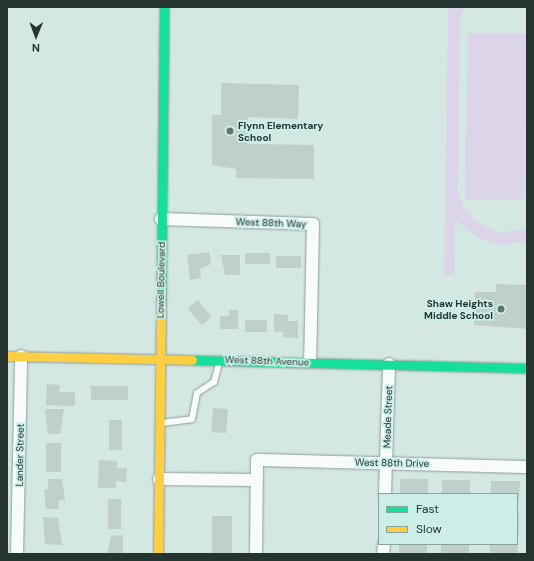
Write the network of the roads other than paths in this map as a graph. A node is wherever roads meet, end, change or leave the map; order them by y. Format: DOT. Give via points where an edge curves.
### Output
graph roads {
  1 [pos="164,7"];
  2 [pos="161,220"];
  3 [pos="7,356"];
  4 [pos="21,356"];
  5 [pos="160,358"];
  6 [pos="219,360"];
  7 [pos="310,362"];
  8 [pos="389,364"];
  9 [pos="527,368"];
  10 [pos="159,423"];
  11 [pos="386,463"];
  12 [pos="527,467"];
  13 [pos="159,479"];
  14 [pos="257,480"];
  15 [pos="385,493"];
  16 [pos="17,554"];
  17 [pos="158,554"];
  18 [pos="256,554"];
  1 -- 2 [label="street, Lowell Boulevard"];
  2 -- 5 [label="street, Lowell Boulevard"];
  2 -- 7 [label="street, West 88th Way" via="313,224"];
  3 -- 4 [label="street, West 88th Avenue"];
  4 -- 5 [label="street, West 88th Avenue"];
  4 -- 16 [label="street, Lander Street"];
  5 -- 6 [label="street, West 88th Avenue"];
  5 -- 10 [label="street, Lowell Boulevard"];
  6 -- 7 [label="street, West 88th Avenue"];
  6 -- 10 [label="lane" via="214,382 196,393 192,419"];
  7 -- 8 [label="street, West 88th Avenue"];
  8 -- 9 [label="street, West 88th Avenue"];
  8 -- 11 [label="street, Meade Street"];
  10 -- 13 [label="street, Lowell Boulevard"];
  11 -- 12 [label="street, West 88th Drive"];
  11 -- 14 [label="street, West 88th Drive" via="257,460"];
  11 -- 15 [label="street, Meade Street"];
  13 -- 14 [label="street"];
  13 -- 17 [label="street, Lowell Boulevard"];
  14 -- 18 [label="street"];
}
